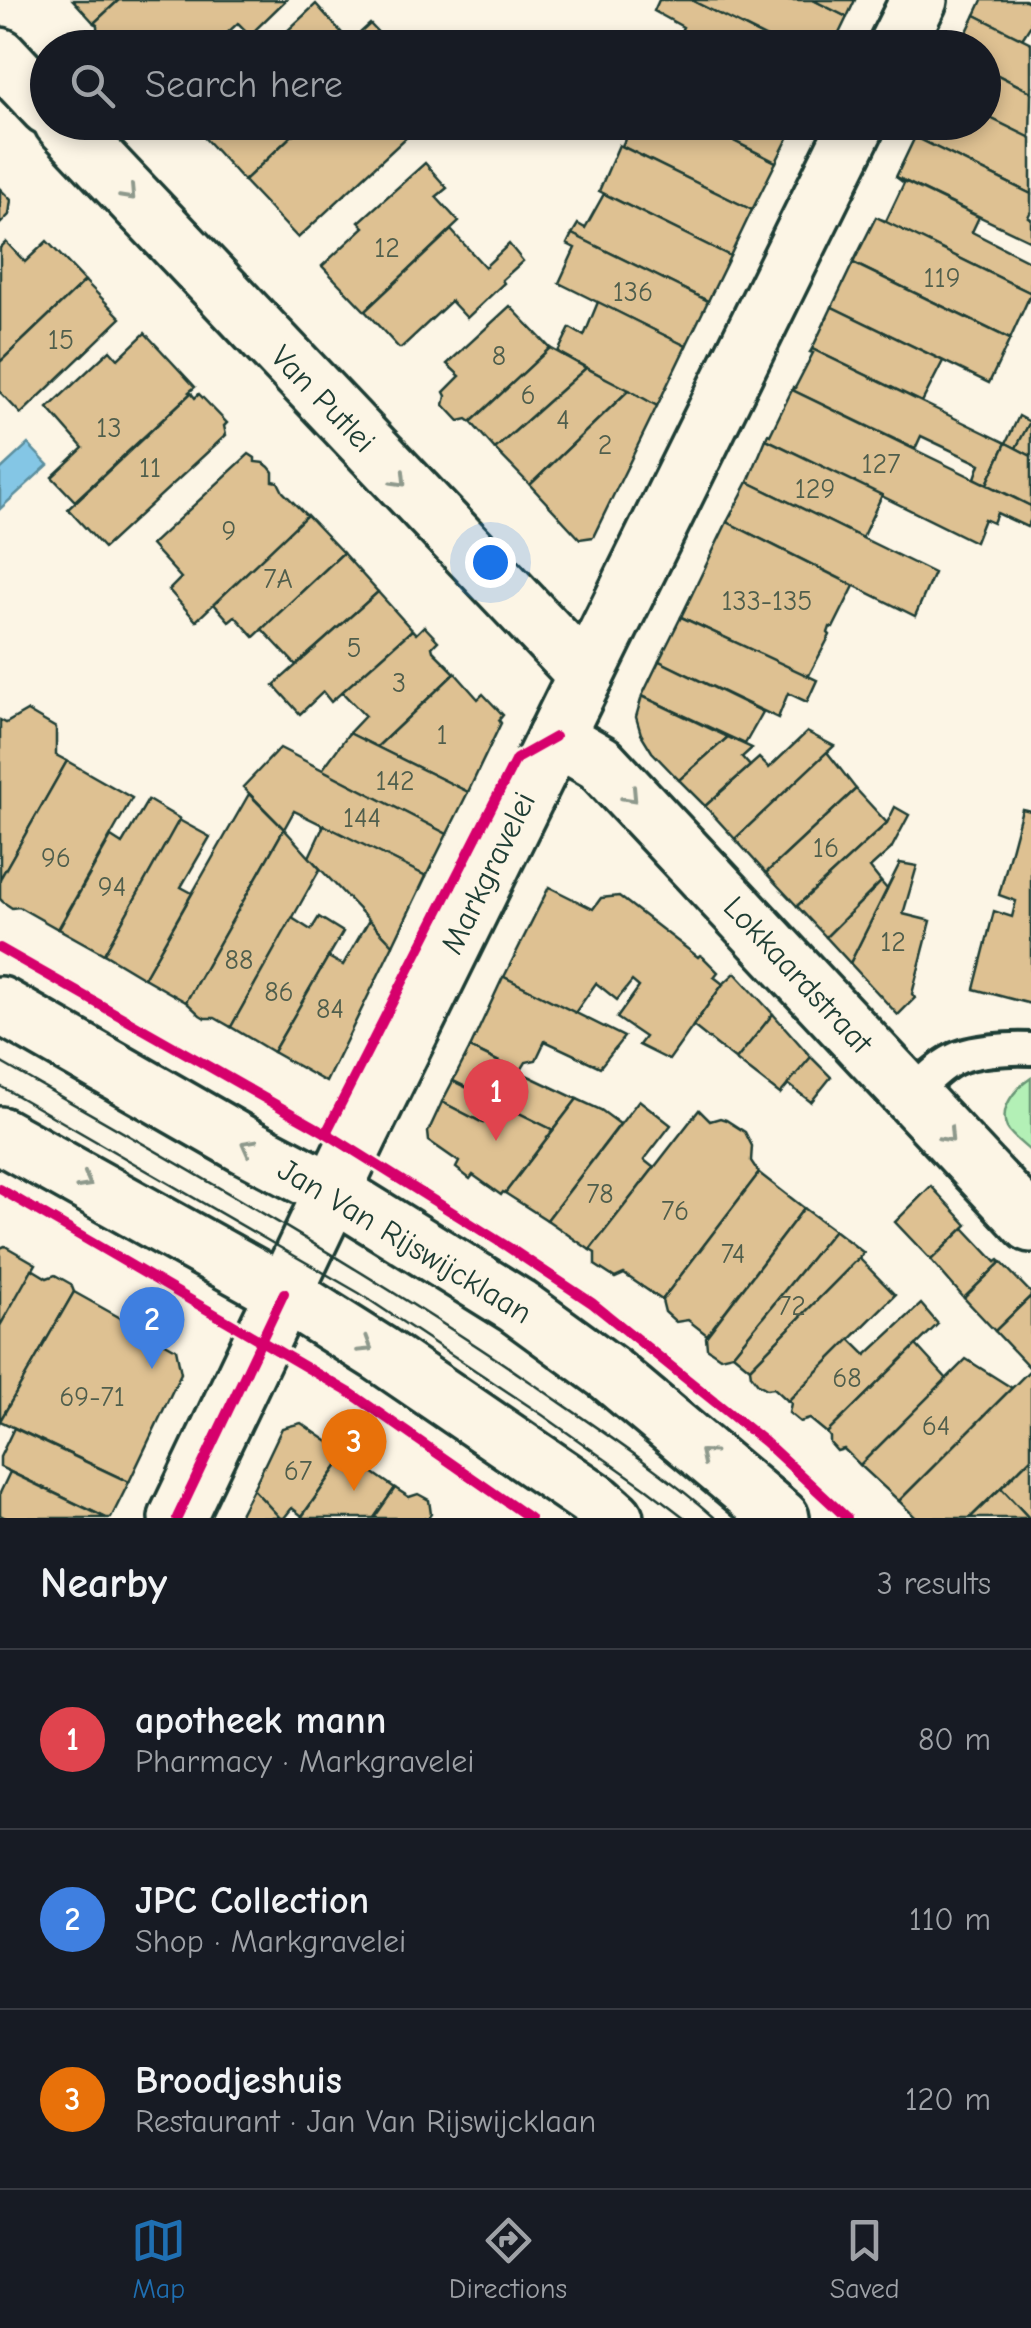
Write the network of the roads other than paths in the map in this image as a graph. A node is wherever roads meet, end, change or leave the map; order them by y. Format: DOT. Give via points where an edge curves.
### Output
graph roads {
  1 [pos="919,0"];
  2 [pos="904,30"];
  3 [pos="0,56"];
  4 [pos="30,88"];
  5 [pos="79,140"];
  6 [pos="849,140"];
  7 [pos="586,675"];
  8 [pos="555,737"];
  9 [pos="0,1005"];
  10 [pos="1031,1049"];
  11 [pos="910,1096"];
  12 [pos="0,1135"];
  13 [pos="334,1192"];
  14 [pos="1031,1224"];
  15 [pos="284,1294"];
  16 [pos="177,1518"];
  17 [pos="616,1518"];
  18 [pos="780,1518"];
  1 -- 2 [label="street"];
  3 -- 4 [label="street"];
  5 -- 7 [label="street, Van Putlei, one-way"];
  6 -- 7 [label="street, Markgravelei"];
  7 -- 8 [label="street, Markgravelei"];
  8 -- 11 [label="street, Lokkaardstraat, one-way" via="600,763"];
  8 -- 13 [label="street, Markgravelei"];
  13 -- 9 [label="street, Jan Van Rijswijcklaan, one-way"];
  10 -- 11 [label="lane" via="953,1060"];
  11 -- 14 [label="street, Lokkaardstraat, one-way"];
  12 -- 15 [label="street, one-way"];
  13 -- 15 [label="street, Markgravelei"];
  18 -- 13 [label="street, Jan Van Rijswijcklaan, one-way" via="610,1374 518,1306"];
  15 -- 16 [label="street, Markgravelei"];
  15 -- 17 [label="street, one-way"];
}
